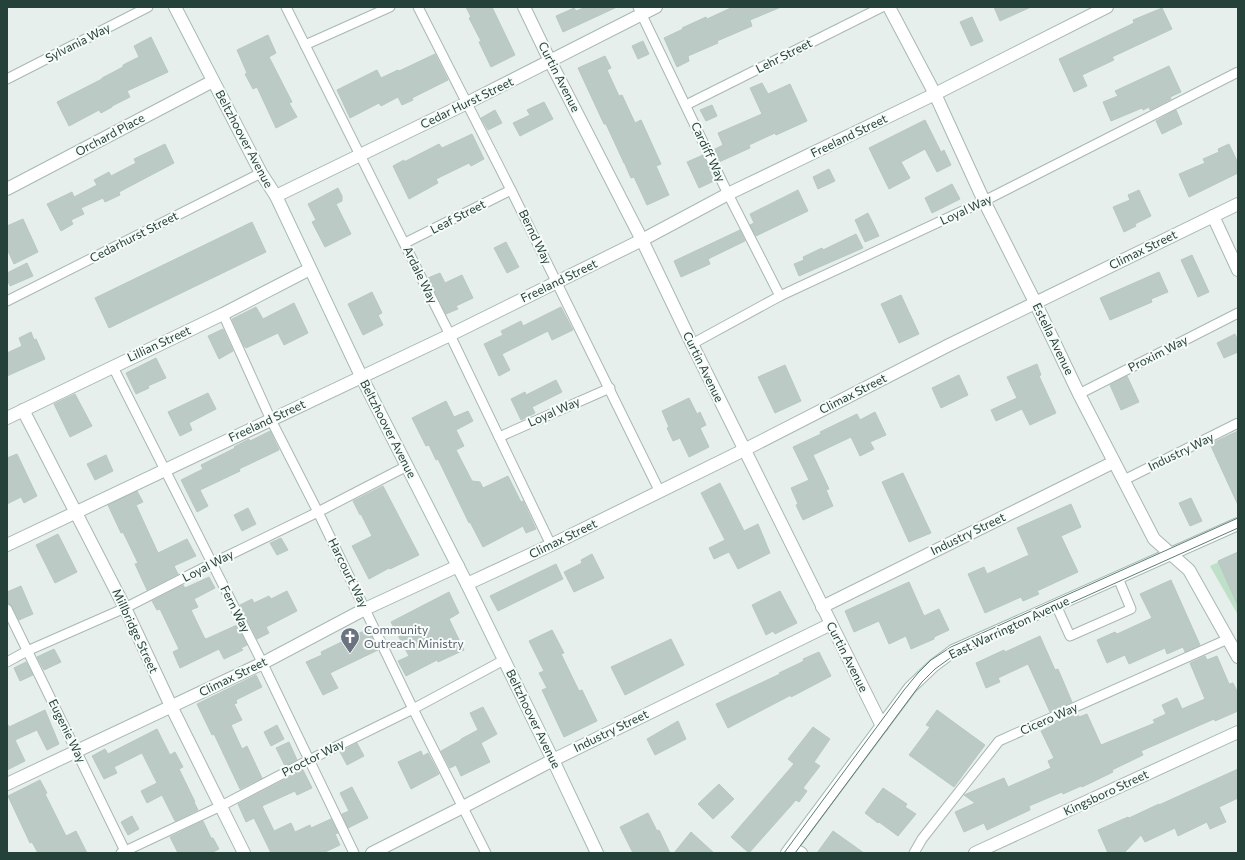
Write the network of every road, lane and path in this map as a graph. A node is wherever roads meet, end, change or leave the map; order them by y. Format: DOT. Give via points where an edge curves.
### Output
graph roads {
  1 [pos="148,7"];
  2 [pos="175,7"];
  3 [pos="286,7"];
  4 [pos="390,7"];
  5 [pos="418,7"];
  6 [pos="524,7"];
  7 [pos="656,7"];
  8 [pos="882,7"];
  9 [pos="889,7"];
  10 [pos="1107,7"];
  11 [pos="640,10"];
  12 [pos="305,46"];
  13 [pos="550,61"];
  14 [pos="1238,72"];
  15 [pos="7,79"];
  16 [pos="213,81"];
  17 [pos="935,94"];
  18 [pos="467,103"];
  19 [pos="686,106"];
  20 [pos="361,156"];
  21 [pos="262,172"];
  22 [pos="7,189"];
  23 [pos="512,190"];
  24 [pos="728,194"];
  25 [pos="276,196"];
  26 [pos="984,201"];
  27 [pos="1238,204"];
  28 [pos="1213,216"];
  29 [pos="642,240"];
  30 [pos="405,244"];
  31 [pos="310,270"];
  32 [pos="1238,270"];
  33 [pos="556,282"];
  34 [pos="780,296"];
  35 [pos="7,301"];
  36 [pos="1035,302"];
  37 [pos="223,314"];
  38 [pos="1238,314"];
  39 [pos="450,335"];
  40 [pos="692,344"];
  41 [pos="113,367"];
  42 [pos="362,376"];
  43 [pos="610,388"];
  44 [pos="1079,394"];
  45 [pos="23,410"];
  46 [pos="7,418"];
  47 [pos="271,420"];
  48 [pos="1238,423"];
  49 [pos="499,437"];
  50 [pos="744,450"];
  51 [pos="1114,462"];
  52 [pos="407,466"];
  53 [pos="164,470"];
  54 [pos="1124,480"];
  55 [pos="660,490"];
  56 [pos="76,512"];
  57 [pos="318,512"];
  58 [pos="1238,524"];
  59 [pos="7,545"];
  60 [pos="551,545"];
  61 [pos="1171,554"];
  62 [pos="213,563"];
  63 [pos="458,566"];
  64 [pos="1118,578"];
  65 [pos="467,584"];
  66 [pos="1056,605"];
  67 [pos="822,607"];
  68 [pos="125,608"];
  69 [pos="7,609"];
  70 [pos="365,609"];
  71 [pos="831,624"];
  72 [pos="1228,639"];
  73 [pos="27,651"];
  74 [pos="1238,657"];
  75 [pos="504,660"];
  76 [pos="7,662"];
  77 [pos="263,663"];
  78 [pos="170,706"];
  79 [pos="413,709"];
  80 [pos="882,726"];
  81 [pos="1238,732"];
  82 [pos="76,751"];
  83 [pos="309,760"];
  84 [pos="553,760"];
  85 [pos="7,784"];
  86 [pos="221,806"];
  87 [pos="463,807"];
  88 [pos="793,851"];
  89 [pos="124,852"];
  90 [pos="244,853"];
  91 [pos="354,853"];
  92 [pos="372,853"];
  93 [pos="486,853"];
  94 [pos="597,853"];
  95 [pos="914,853"];
  96 [pos="975,853"];
  1 -- 15 [label="lane, Sylvania Way"];
  2 -- 16 [label="street, Beltzhoover Avenue"];
  3 -- 12 [label="lane, Ardale Way"];
  4 -- 12 [label="lane"];
  5 -- 18 [label="lane, Bernd Way"];
  6 -- 13 [label="street, Curtin Avenue"];
  7 -- 11 [label="street, Cedar Hurst Street"];
  8 -- 19 [label="lane, Lehr Street"];
  9 -- 17 [label="street, Estella Avenue"];
  10 -- 17 [label="street, Freeland Street"];
  11 -- 13 [label="street, Cedar Hurst Street"];
  11 -- 19 [label="lane, Cardiff Way"];
  12 -- 20 [label="lane, Ardale Way"];
  13 -- 18 [label="street, Cedar Hurst Street"];
  13 -- 29 [label="street, Curtin Avenue"];
  14 -- 26 [label="lane, Loyal Way"];
  16 -- 21 [label="street, Beltzhoover Avenue"];
  16 -- 22 [label="street, Orchard Place"];
  17 -- 24 [label="street, Freeland Street"];
  17 -- 26 [label="street, Estella Avenue"];
  18 -- 20 [label="street, Cedar Hurst Street"];
  18 -- 23 [label="lane, Bernd Way"];
  19 -- 24 [label="lane, Cardiff Way"];
  20 -- 25 [label="street, Cedar Hurst Street"];
  20 -- 30 [label="lane, Ardale Way"];
  21 -- 25 [label="street, Beltzhoover Avenue"];
  21 -- 35 [label="lane, Cedarhurst Street"];
  23 -- 30 [label="lane, Leaf Street"];
  23 -- 33 [label="lane, Bernd Way"];
  24 -- 29 [label="street, Freeland Street"];
  24 -- 34 [label="lane, Cardiff Way"];
  25 -- 31 [label="street, Beltzhoover Avenue"];
  26 -- 34 [label="lane, Loyal Way"];
  26 -- 36 [label="street, Estella Avenue"];
  27 -- 28 [label="street, Climax Street"];
  28 -- 32 [label="street"];
  28 -- 36 [label="street, Climax Street"];
  29 -- 33 [label="street, Freeland Street"];
  29 -- 40 [label="street, Curtin Avenue"];
  30 -- 39 [label="lane, Ardale Way"];
  31 -- 37 [label="street, Lillian Street"];
  31 -- 42 [label="street, Beltzhoover Avenue"];
  33 -- 39 [label="street, Freeland Street"];
  33 -- 43 [label="lane, Bernd Way"];
  34 -- 40 [label="lane, Loyal Way"];
  36 -- 44 [label="street, Estella Avenue"];
  36 -- 50 [label="street, Climax Street"];
  37 -- 41 [label="street, Lillian Street"];
  37 -- 47 [label="lane, Harcourt Way"];
  38 -- 44 [label="lane, Proxim Way"];
  39 -- 42 [label="street, Freeland Street"];
  39 -- 49 [label="lane, Ardale Way"];
  40 -- 50 [label="street, Curtin Avenue"];
  41 -- 45 [label="street, Lillian Street"];
  41 -- 53 [label="lane, Fern Way"];
  42 -- 47 [label="street, Freeland Street"];
  42 -- 52 [label="street, Beltzhoover Avenue"];
  43 -- 49 [label="lane, Loyal Way"];
  43 -- 55 [label="lane, Bernd Way"];
  44 -- 51 [label="street, Estella Avenue"];
  45 -- 46 [label="street, Lillian Street"];
  45 -- 56 [label="street, Millbridge Street"];
  47 -- 53 [label="street, Freeland Street"];
  47 -- 57 [label="lane, Harcourt Way"];
  48 -- 54 [label="lane, Industry Way"];
  49 -- 60 [label="lane, Ardale Way"];
  50 -- 55 [label="street, Climax Street"];
  50 -- 67 [label="street, Curtin Avenue"];
  51 -- 54 [label="street, Estella Avenue"];
  51 -- 67 [label="street, Industry Street"];
  52 -- 57 [label="lane, Loyal Way"];
  52 -- 63 [label="street, Beltzhoover Avenue"];
  53 -- 56 [label="street, Freeland Street"];
  53 -- 62 [label="lane, Fern Way"];
  54 -- 61 [label="street, Estella Avenue" via="1154,539"];
  55 -- 60 [label="street, Climax Street"];
  56 -- 59 [label="street, Freeland Street"];
  56 -- 68 [label="street, Millbridge Street"];
  57 -- 62 [label="lane, Loyal Way"];
  57 -- 70 [label="lane, Harcourt Way"];
  58 -- 61 [label="street, East Warrington Avenue"];
  60 -- 65 [label="street, Climax Street"];
  61 -- 64 [label="street, East Warrington Avenue"];
  61 -- 72 [label="street, Estella Avenue" via="1188,570"];
  62 -- 68 [label="lane, Loyal Way"];
  62 -- 77 [label="lane, Fern Way"];
  63 -- 65 [label="street, Beltzhoover Avenue"];
  63 -- 70 [label="street, Climax Street"];
  64 -- 66 [label="street, East Warrington Avenue"];
  64 -- 66 [label="lane" via="1131,609 1091,627 1070,636"];
  65 -- 75 [label="street, Beltzhoover Avenue"];
  66 -- 80 [label="street, East Warrington Avenue" via="953,651 910,688"];
  67 -- 71 [label="street, Curtin Avenue"];
  68 -- 73 [label="lane, Loyal Way"];
  68 -- 78 [label="street, Millbridge Street"];
  69 -- 73 [label="lane, Eugenie Way"];
  70 -- 77 [label="street, Climax Street"];
  70 -- 79 [label="lane, Harcourt Way"];
  71 -- 80 [label="street, Curtin Avenue"];
  71 -- 84 [label="street, Industry Street"];
  72 -- 74 [label="street, Estella Avenue"];
  72 -- 95 [label="lane, Cicero Way" via="999,741"];
  73 -- 76 [label="lane, Loyal Way"];
  73 -- 82 [label="lane, Eugenie Way"];
  75 -- 79 [label="lane, Proctor Way"];
  75 -- 84 [label="street, Beltzhoover Avenue"];
  77 -- 78 [label="street, Climax Street"];
  77 -- 83 [label="lane, Fern Way"];
  78 -- 82 [label="street, Climax Street"];
  78 -- 86 [label="street, Millbridge Street"];
  79 -- 83 [label="lane, Proctor Way"];
  79 -- 87 [label="lane, Harcourt Way"];
  80 -- 88 [label="street, East Warrington Avenue"];
  81 -- 96 [label="street, Kingsboro Street"];
  82 -- 85 [label="street, Climax Street"];
  82 -- 89 [label="lane, Eugenie Way"];
  83 -- 86 [label="lane, Proctor Way"];
  83 -- 91 [label="lane, Fern Way"];
  84 -- 87 [label="street, Industry Street"];
  84 -- 94 [label="street, Beltzhoover Avenue"];
  86 -- 89 [label="lane, Proctor Way"];
  86 -- 90 [label="street, Millbridge Street"];
  87 -- 92 [label="street, Industry Street"];
  87 -- 93 [label="lane, Harcourt Way"];
}
